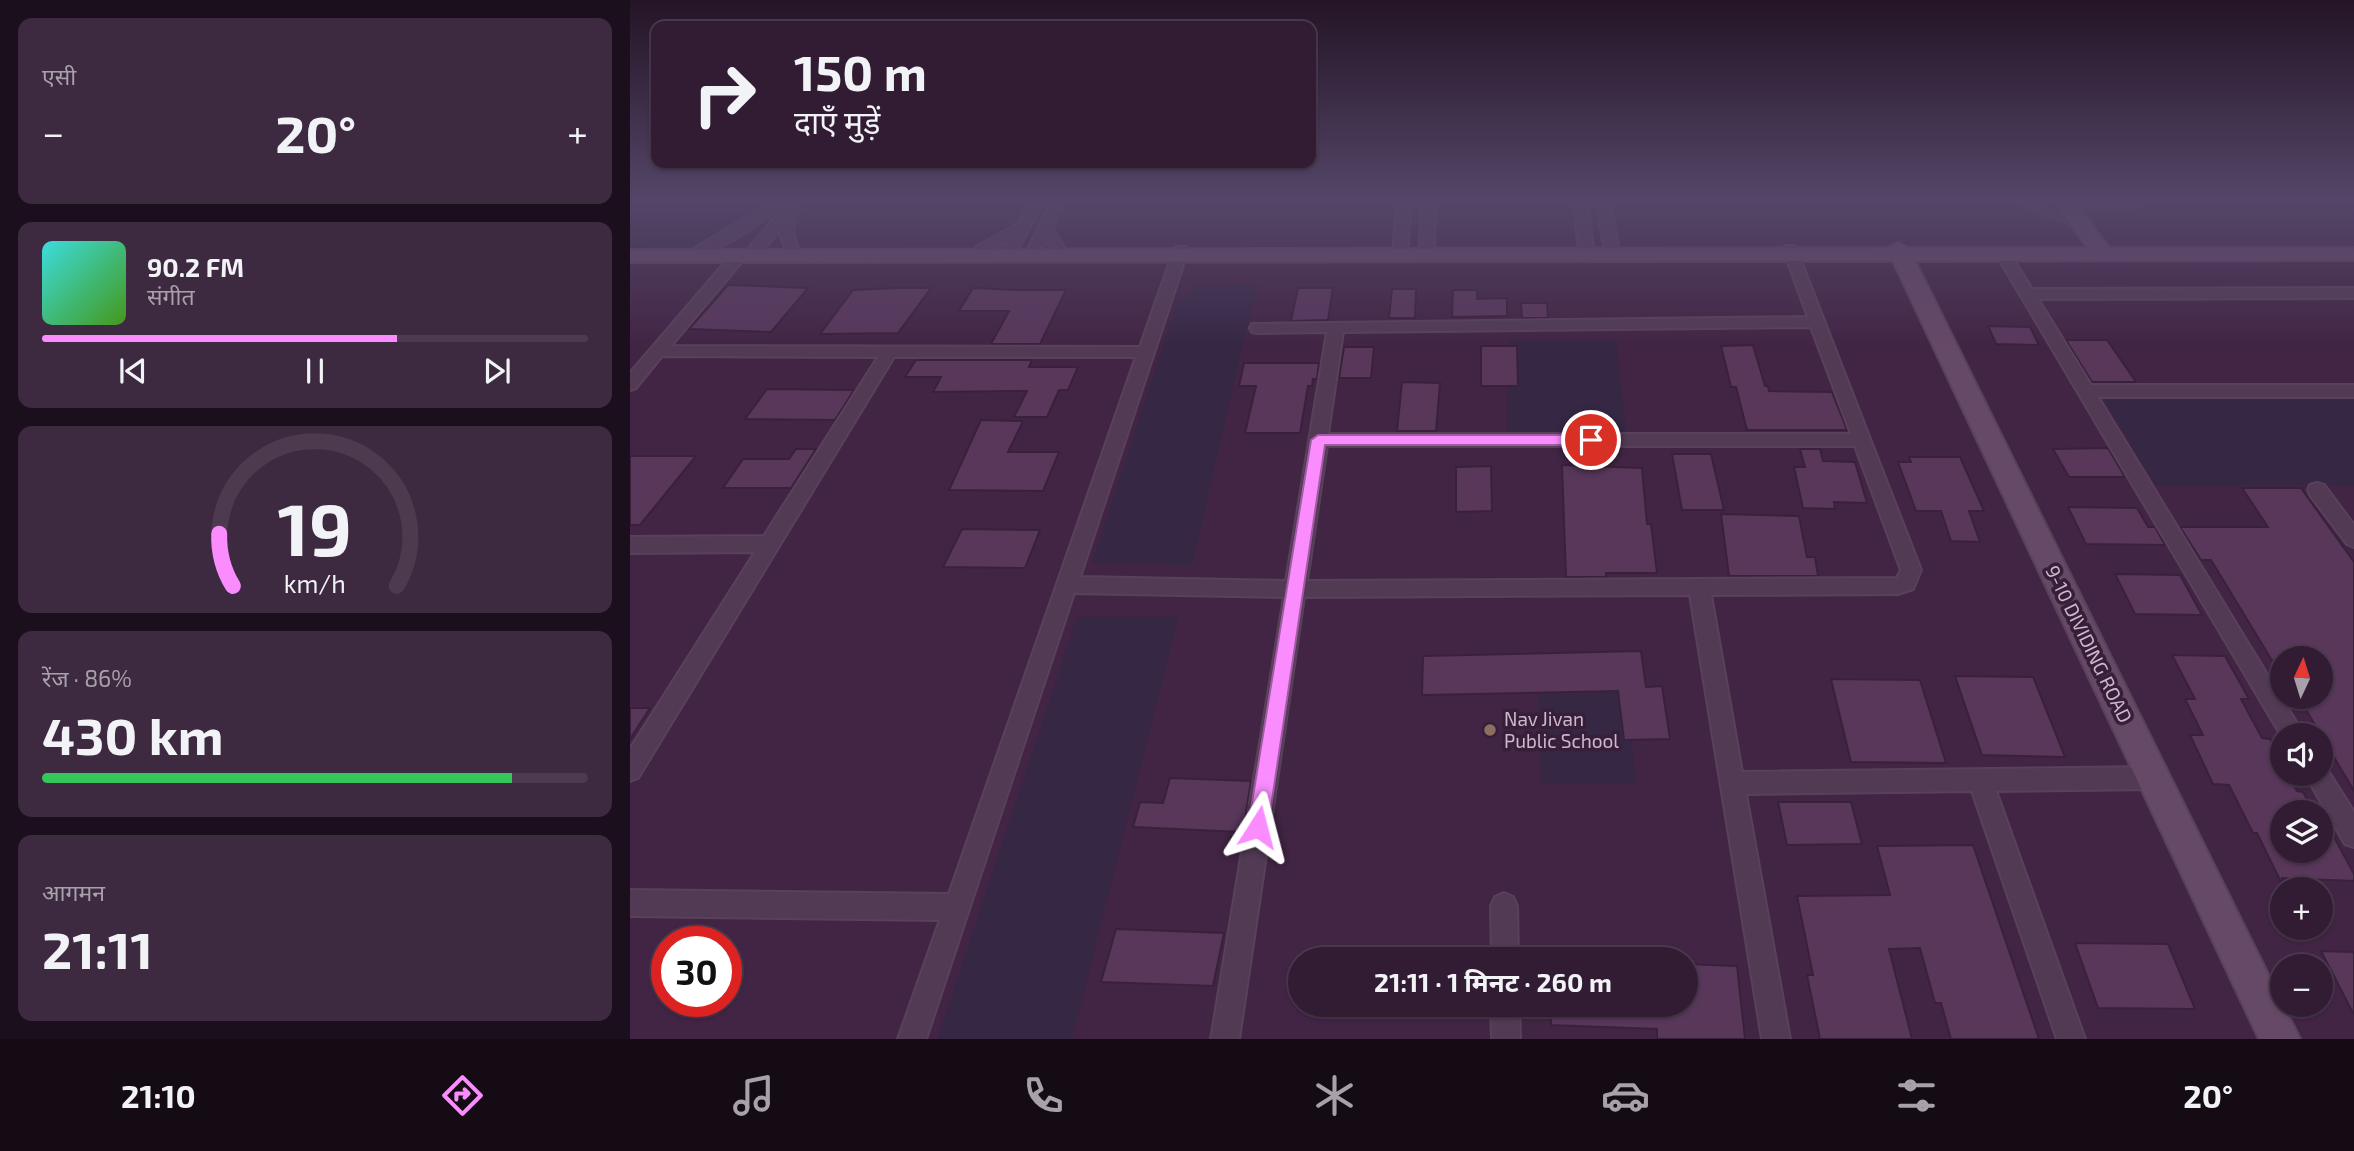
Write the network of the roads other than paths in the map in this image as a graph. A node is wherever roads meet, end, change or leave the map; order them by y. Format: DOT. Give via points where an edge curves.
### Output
graph roads {
  1 [pos="746,249"];
  2 [pos="1020,249"];
  3 [pos="1024,249"];
  4 [pos="1400,249"];
  5 [pos="1427,249"];
  6 [pos="1586,249"];
  7 [pos="1611,249"];
  8 [pos="2197,249"];
  9 [pos="630,250"];
  10 [pos="699,250"];
  11 [pos="792,250"];
  12 [pos="981,250"];
  13 [pos="1059,250"];
  14 [pos="2101,251"];
  15 [pos="1791,252"];
  16 [pos="1900,252"];
  17 [pos="1020,253"];
  18 [pos="1400,253"];
  19 [pos="1427,253"];
  20 [pos="1586,253"];
  21 [pos="1612,253"];
  22 [pos="742,254"];
  23 [pos="1180,254"];
  24 [pos="2003,254"];
  25 [pos="2354,254"];
  26 [pos="630,256"];
  27 [pos="2026,293"];
  28 [pos="2354,293"];
  29 [pos="1818,322"];
  30 [pos="1258,328"];
  31 [pos="1336,328"];
  32 [pos="658,351"];
  33 [pos="888,352"];
  34 [pos="1147,352"];
  35 [pos="630,384"];
  36 [pos="2085,391"];
  37 [pos="2354,391"];
  38 [pos="1318,440"];
  39 [pos="1863,440"];
  40 [pos="2317,490"];
  41 [pos="2354,539"];
  42 [pos="770,544"];
  43 [pos="630,545"];
  44 [pos="1067,585"];
  45 [pos="1699,586"];
  46 [pos="1295,589"];
  47 [pos="2286,723"];
  48 [pos="630,770"];
  49 [pos="2154,778"];
  50 [pos="1980,780"];
  51 [pos="1732,783"];
  52 [pos="2324,786"];
  53 [pos="2354,835"];
  54 [pos="630,903"];
  55 [pos="1504,906"];
  56 [pos="957,907"];
  57 [pos="1505,947"];
  58 [pos="1505,1017"];
  59 [pos="912,1039"];
  60 [pos="1225,1039"];
  61 [pos="1506,1039"];
  62 [pos="1776,1039"];
  63 [pos="2071,1039"];
  64 [pos="2280,1039"];
  1 -- 22 [label="street"];
  2 -- 17 [label="street"];
  3 -- 17 [label="street"];
  4 -- 18 [label="street"];
  5 -- 19 [label="street"];
  6 -- 20 [label="street"];
  7 -- 21 [label="street"];
  8 -- 14 [label="street"];
  9 -- 10 [label="street"];
  10 -- 22 [label="street"];
  11 -- 12 [label="street"];
  11 -- 22 [label="street"];
  12 -- 17 [label="street"];
  13 -- 17 [label="street"];
  13 -- 23 [label="street"];
  14 -- 16 [label="street"];
  14 -- 24 [label="street"];
  14 -- 25 [label="street"];
  15 -- 16 [label="street"];
  15 -- 21 [label="street"];
  15 -- 29 [label="street"];
  16 -- 24 [label="street"];
  16 -- 49 [label="street, 9-10 DIVIDING ROAD"];
  17 -- 22 [label="street"];
  17 -- 23 [label="street"];
  18 -- 19 [label="street"];
  18 -- 23 [label="street"];
  19 -- 20 [label="street"];
  20 -- 21 [label="street"];
  22 -- 26 [label="street"];
  22 -- 32 [label="street"];
  23 -- 34 [label="street"];
  24 -- 27 [label="street"];
  27 -- 28 [label="street"];
  27 -- 36 [label="street"];
  29 -- 31 [label="street"];
  29 -- 39 [label="street"];
  30 -- 31 [label="street"];
  31 -- 38 [label="street"];
  32 -- 33 [label="street"];
  32 -- 35 [label="street"];
  33 -- 34 [label="street"];
  33 -- 42 [label="street"];
  34 -- 44 [label="street"];
  36 -- 37 [label="street"];
  36 -- 47 [label="street"];
  38 -- 39 [label="street"];
  38 -- 46 [label="street"];
  39 -- 45 [label="street" via="1910,570 1906,583"];
  40 -- 41 [label="street"];
  42 -- 43 [label="street"];
  42 -- 48 [label="street"];
  44 -- 46 [label="street"];
  44 -- 56 [label="street"];
  45 -- 46 [label="street"];
  45 -- 51 [label="street"];
  46 -- 60 [label="street"];
  49 -- 50 [label="street"];
  49 -- 64 [label="street, 9-10 DIVIDING ROAD"];
  50 -- 51 [label="street"];
  50 -- 63 [label="street"];
  51 -- 62 [label="street"];
  52 -- 53 [label="street"];
  54 -- 56 [label="street"];
  55 -- 57 [label="street"];
  56 -- 59 [label="street"];
  58 -- 61 [label="street"];
}
